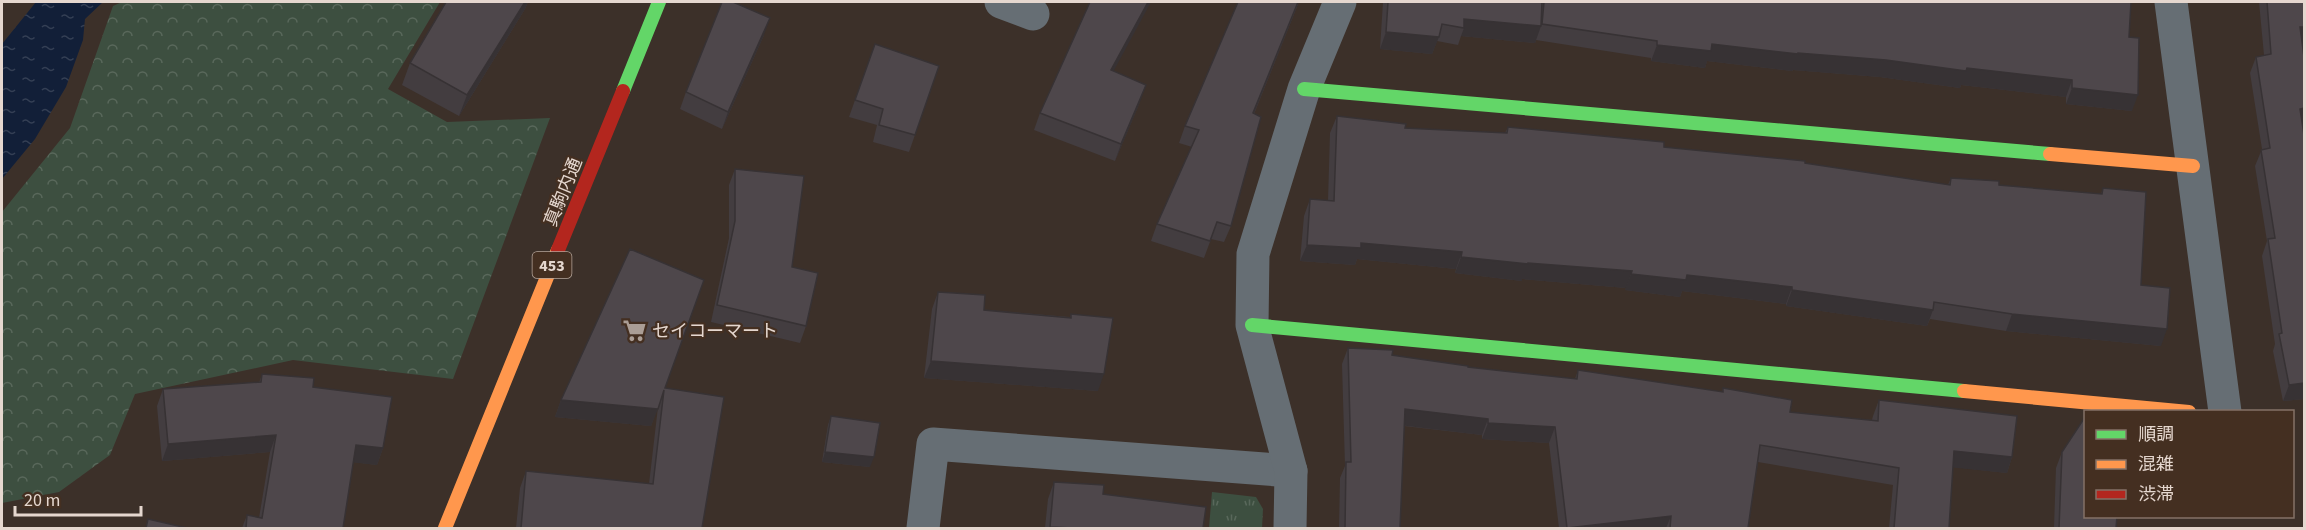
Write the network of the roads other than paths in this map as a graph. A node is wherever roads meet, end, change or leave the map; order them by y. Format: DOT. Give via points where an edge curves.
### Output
graph roads {
  1 [pos="659,2"];
  2 [pos="1001,2"];
  3 [pos="1340,2"];
  4 [pos="2171,2"];
  5 [pos="1033,14"];
  6 [pos="1304,89"];
  7 [pos="2193,166"];
  8 [pos="1252,326"];
  9 [pos="2178,410"];
  10 [pos="2225,410"];
  11 [pos="1291,471"];
  12 [pos="446,528"];
  13 [pos="922,528"];
  14 [pos="1290,528"];
  1 -- 12 [label="main road, 真駒内通 / 453"];
  2 -- 5 [label="street"];
  3 -- 6 [label="street"];
  4 -- 7 [label="street"];
  6 -- 7 [label="main road"];
  6 -- 8 [label="street" via="1253,254"];
  7 -- 10 [label="street"];
  8 -- 9 [label="main road"];
  8 -- 11 [label="street"];
  11 -- 13 [label="street" via="933,444"];
  11 -- 14 [label="street"];
}
